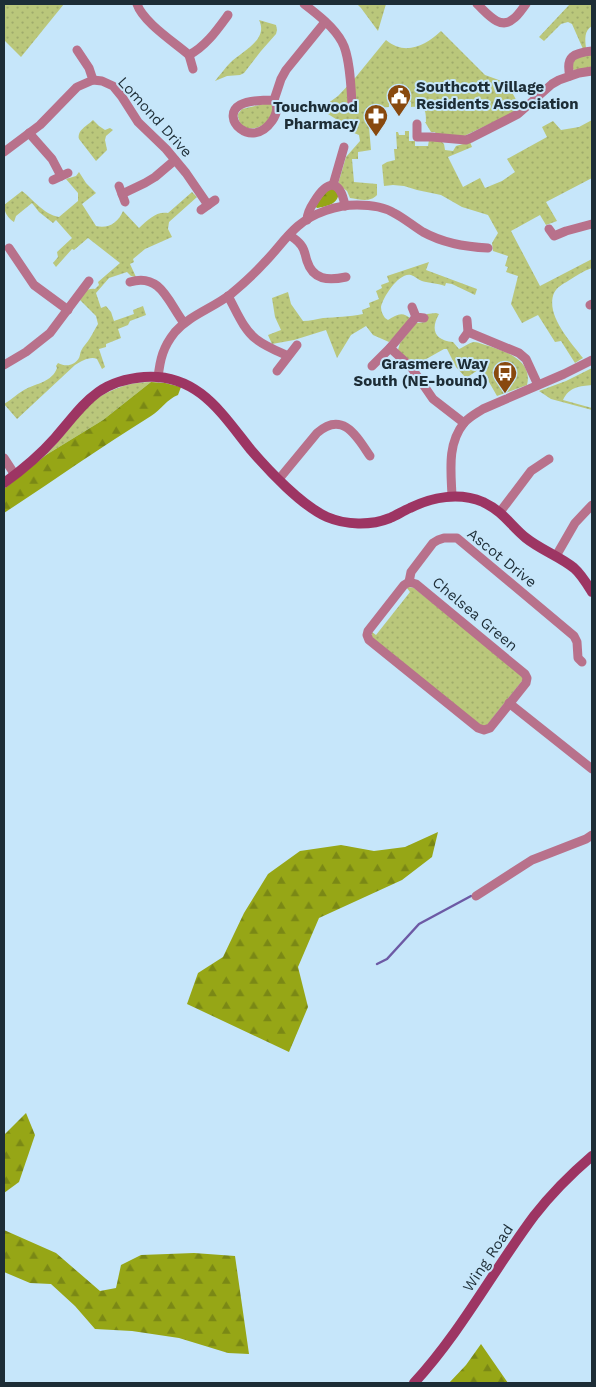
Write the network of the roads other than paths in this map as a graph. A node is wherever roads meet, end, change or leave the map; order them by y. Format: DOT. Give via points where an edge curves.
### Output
graph roads {
  1 [pos="137,4"];
  2 [pos="304,4"];
  3 [pos="477,4"];
  4 [pos="526,4"];
  5 [pos="226,22"];
  6 [pos="325,22"];
  7 [pos="77,50"];
  8 [pos="592,51"];
  9 [pos="189,55"];
  10 [pos="193,69"];
  11 [pos="592,71"];
  12 [pos="570,76"];
  13 [pos="92,80"];
  14 [pos="274,100"];
  15 [pos="352,104"];
  16 [pos="417,124"];
  17 [pos="29,133"];
  18 [pos="344,147"];
  19 [pos="4,152"];
  20 [pos="175,160"];
  21 [pos="61,177"];
  22 [pos="334,185"];
  23 [pos="122,194"];
  24 [pos="208,205"];
  25 [pos="345,206"];
  26 [pos="307,220"];
  27 [pos="592,224"];
  28 [pos="289,235"];
  29 [pos="554,236"];
  30 [pos="9,248"];
  31 [pos="488,248"];
  32 [pos="346,277"];
  33 [pos="89,281"];
  34 [pos="130,282"];
  35 [pos="228,296"];
  36 [pos="412,307"];
  37 [pos="68,310"];
  38 [pos="467,320"];
  39 [pos="184,324"];
  40 [pos="297,345"];
  41 [pos="390,348"];
  42 [pos="288,356"];
  43 [pos="592,360"];
  44 [pos="4,365"];
  45 [pos="372,366"];
  46 [pos="277,371"];
  47 [pos="158,378"];
  48 [pos="538,385"];
  49 [pos="464,423"];
  50 [pos="370,456"];
  51 [pos="4,458"];
  52 [pos="544,459"];
  53 [pos="15,475"];
  54 [pos="279,479"];
  55 [pos="4,483"];
  56 [pos="452,496"];
  57 [pos="592,505"];
  58 [pos="500,512"];
  59 [pos="556,556"];
  60 [pos="409,582"];
  61 [pos="592,592"];
  62 [pos="582,662"];
  63 [pos="509,704"];
  64 [pos="592,769"];
  65 [pos="592,835"];
  66 [pos="476,896"];
  67 [pos="592,1156"];
  68 [pos="414,1383"];
  1 -- 9 [label="street" via="146,18"];
  2 -- 6 [label="street"];
  3 -- 4 [label="street" via="492,19 507,23"];
  5 -- 9 [label="street"];
  6 -- 14 [label="street" via="286,70"];
  6 -- 15 [label="street" via="343,44 349,66"];
  7 -- 13 [label="street, Lomond Drive" via="89,68"];
  8 -- 12 [label="street" via="571,57 568,66"];
  9 -- 10 [label="street"];
  11 -- 12 [label="street"];
  12 -- 16 [label="street" via="552,84 518,114 466,140 417,137"];
  13 -- 17 [label="street, Lomond Drive" via="77,87"];
  13 -- 20 [label="street, Lomond Drive" via="113,86 138,122"];
  14 -- 14 [label="street" via="276,113 262,131 247,133 234,122 232,115 240,104"];
  17 -- 19 [label="street, Lomond Drive"];
  17 -- 21 [label="street" via="52,159"];
  18 -- 22 [label="street"];
  20 -- 23 [label="street" via="146,183"];
  20 -- 24 [label="street, Lomond Drive"];
  22 -- 25 [label="street" via="340,189"];
  22 -- 26 [label="street" via="319,192"];
  25 -- 26 [label="street"];
  25 -- 31 [label="street" via="379,207 438,239 474,251"];
  26 -- 28 [label="street"];
  27 -- 29 [label="street"];
  28 -- 32 [label="street" via="302,246 314,274 334,280"];
  28 -- 35 [label="street" via="266,262"];
  30 -- 37 [label="street" via="34,285"];
  33 -- 37 [label="street"];
  34 -- 39 [label="street" via="151,281 158,286"];
  35 -- 39 [label="street"];
  35 -- 42 [label="street" via="254,338"];
  36 -- 41 [label="street" via="420,318"];
  37 -- 44 [label="street" via="50,333"];
  38 -- 48 [label="street" via="465,336 519,353 526,359"];
  39 -- 47 [label="street" via="163,351"];
  40 -- 42 [label="street"];
  41 -- 45 [label="street"];
  41 -- 49 [label="street" via="417,374 433,399"];
  42 -- 46 [label="street"];
  43 -- 48 [label="street"];
  47 -- 53 [label="street" via="128,379 92,395 40,454"];
  47 -- 54 [label="street" via="179,382 207,397"];
  48 -- 49 [label="street" via="483,409"];
  49 -- 56 [label="street" via="452,450"];
  50 -- 54 [label="street" via="352,430 331,425 318,433"];
  51 -- 53 [label="street"];
  52 -- 58 [label="street" via="530,471"];
  53 -- 55 [label="street"];
  54 -- 56 [label="street" via="316,512 348,523 389,518 423,502"];
  56 -- 58 [label="street" via="482,502"];
  57 -- 59 [label="street" via="575,523"];
  58 -- 59 [label="street" via="526,538"];
  59 -- 61 [label="street" via="575,570"];
  60 -- 62 [label="street, Ascot Drive" via="411,572 433,543 444,538 457,538 560,629 574,636 578,658"];
  60 -- 63 [label="street, Chelsea Green" via="416,584 530,677"];
  60 -- 63 [label="street, Chelsea Green" via="364,635 485,734"];
  63 -- 64 [label="street"];
  65 -- 66 [label="street" via="532,860"];
  67 -- 68 [label="street, Wing Road" via="535,1215 453,1336"];
}
